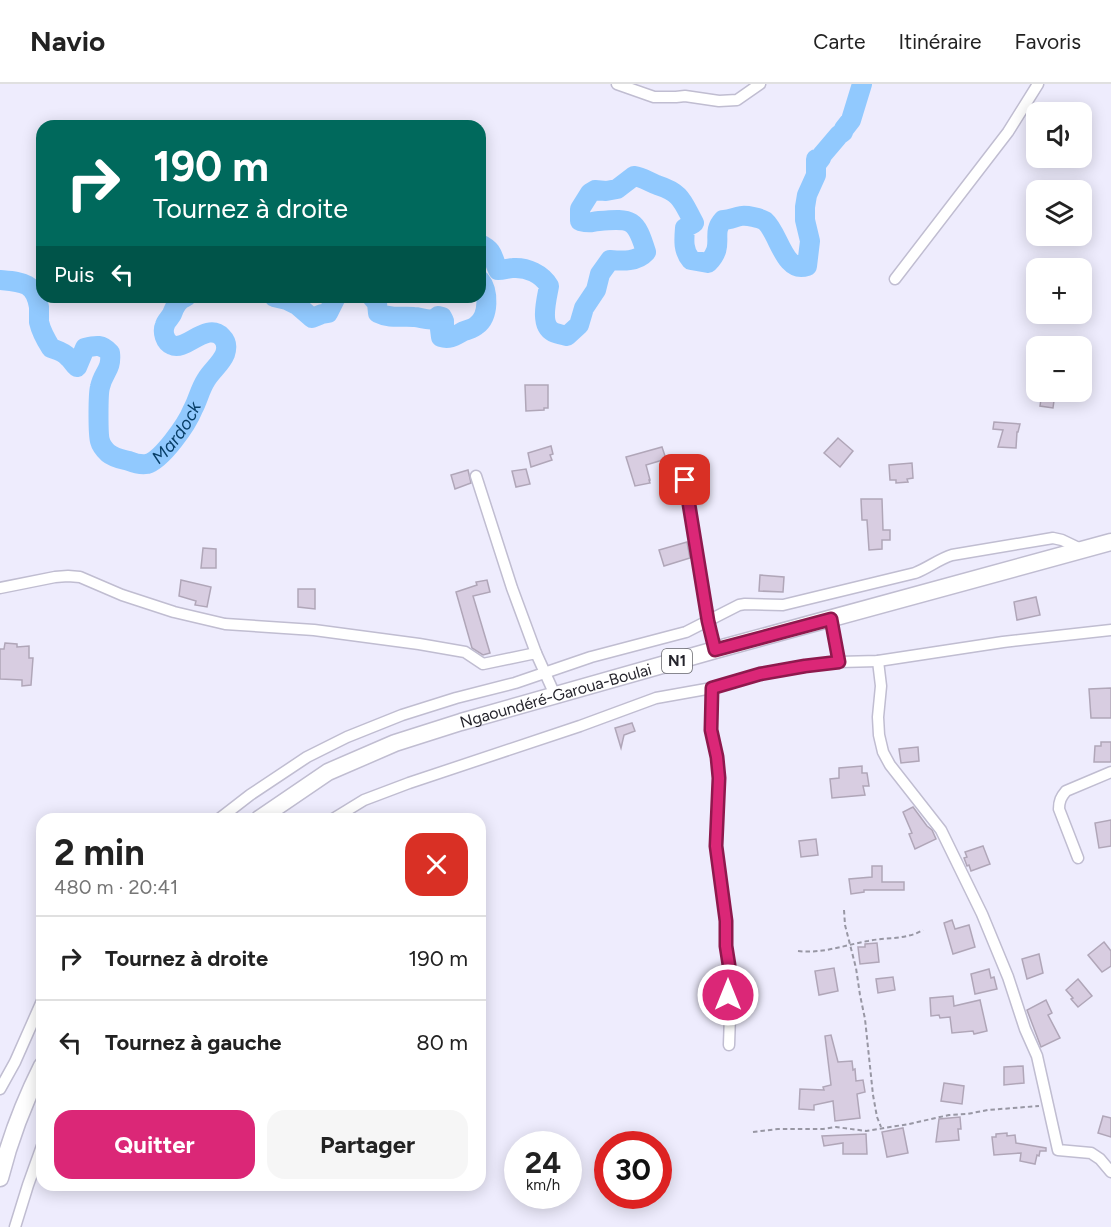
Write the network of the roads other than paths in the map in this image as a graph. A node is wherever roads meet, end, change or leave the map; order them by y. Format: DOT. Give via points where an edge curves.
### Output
graph roads {
  1 [pos="617,84"];
  2 [pos="760,84"];
  3 [pos="1038,84"];
  4 [pos="896,279"];
  5 [pos="476,476"];
  6 [pos="685,480"];
  7 [pos="1111,542"];
  8 [pos="1083,550"];
  9 [pos="0,588"];
  10 [pos="831,619"];
  11 [pos="708,621"];
  12 [pos="1111,630"];
  13 [pos="715,650"];
  14 [pos="536,653"];
  15 [pos="878,661"];
  16 [pos="839,662"];
  17 [pos="544,673"];
  18 [pos="712,688"];
  19 [pos="555,695"];
  20 [pos="1111,771"];
  21 [pos="227,813"];
  22 [pos="268,813"];
  23 [pos="343,813"];
  24 [pos="1078,858"];
  25 [pos="36,1015"];
  26 [pos="729,1046"];
  27 [pos="36,1079"];
  28 [pos="0,1089"];
  29 [pos="36,1163"];
  30 [pos="1111,1172"];
  31 [pos="0,1178"];
  32 [pos="15,1227"];
  1 -- 2 [label="street" via="654,97 718,101 737,100"];
  3 -- 4 [label="street" via="1008,132"];
  5 -- 14 [label="street"];
  6 -- 11 [label="street"];
  7 -- 8 [label="highway, Ngaoundéré-Garoua-Boulai / N1"];
  8 -- 10 [label="highway, Ngaoundéré-Garoua-Boulai / N1"];
  8 -- 11 [label="street" via="1053,538 952,555 915,573 783,605 739,605"];
  9 -- 14 [label="street" via="80,577 174,612 225,624 314,630 419,644 465,652 483,663"];
  10 -- 13 [label="highway, Ngaoundéré-Garoua-Boulai / N1"];
  10 -- 16 [label="street"];
  11 -- 13 [label="street"];
  11 -- 17 [label="street" via="686,632"];
  12 -- 15 [label="street"];
  13 -- 19 [label="highway, Ngaoundéré-Garoua-Boulai / N1"];
  14 -- 17 [label="street"];
  15 -- 16 [label="street"];
  15 -- 30 [label="street" via="878,717 883,752 941,830 982,914 1037,1056 1058,1150 1090,1153"];
  16 -- 18 [label="street" via="760,674"];
  17 -- 19 [label="street"];
  17 -- 21 [label="street" via="402,715 347,737 307,758"];
  18 -- 23 [label="street" via="656,698 409,783 364,800"];
  18 -- 26 [label="street" via="711,730 719,778 716,846 729,965"];
  19 -- 22 [label="highway, Ngaoundéré-Garoua-Boulai / N1" via="395,743 328,772"];
  20 -- 24 [label="street" via="1061,796 1059,809"];
  25 -- 28 [label="street"];
  27 -- 31 [label="highway"];
  29 -- 32 [label="street"];
}
